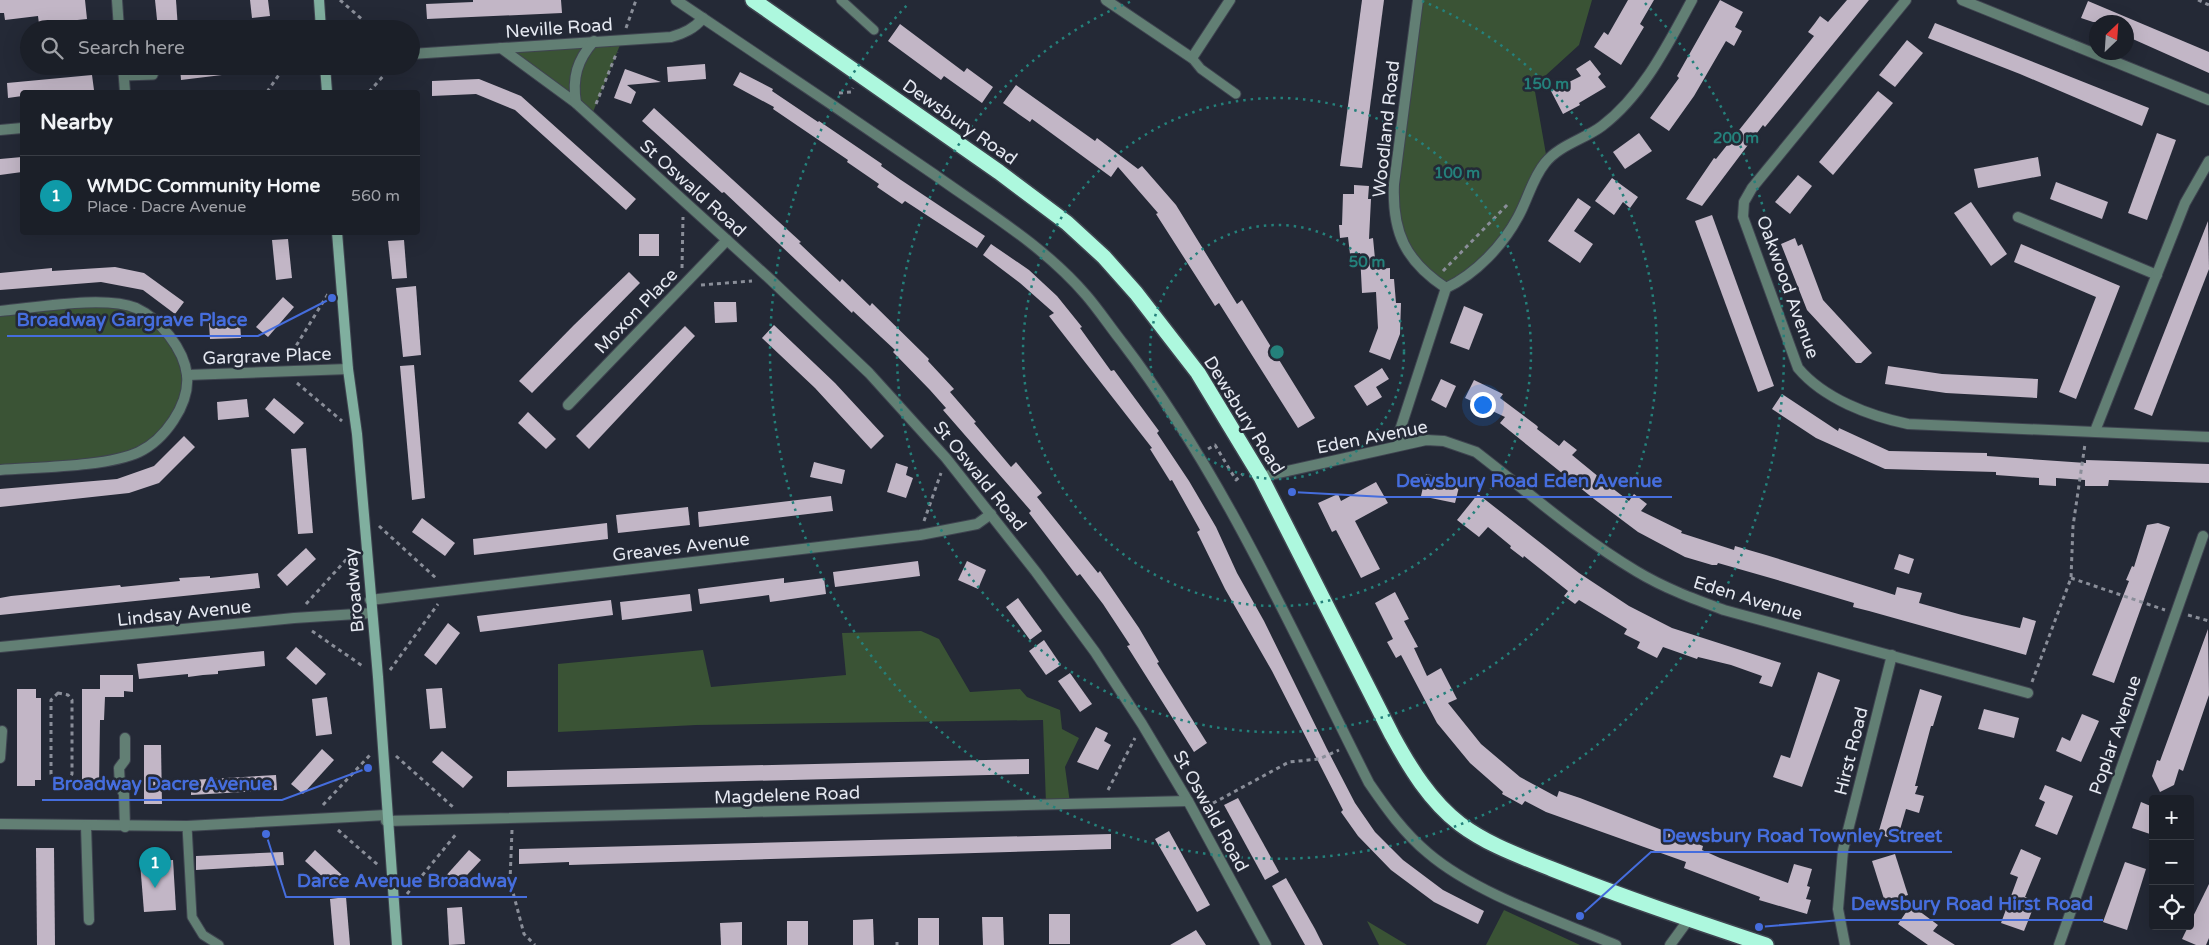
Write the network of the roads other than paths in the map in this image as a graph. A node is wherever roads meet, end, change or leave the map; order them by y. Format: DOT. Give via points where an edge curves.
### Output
graph roads {
  1 [pos="117,0"];
  2 [pos="319,0"];
  3 [pos="676,0"];
  4 [pos="754,0"];
  5 [pos="842,0"];
  6 [pos="1106,0"];
  7 [pos="1230,0"];
  8 [pos="1418,0"];
  9 [pos="1692,0"];
  10 [pos="1906,0"];
  11 [pos="1962,0"];
  12 [pos="703,18"];
  13 [pos="118,20"];
  14 [pos="320,20"];
  15 [pos="874,30"];
  16 [pos="594,41"];
  17 [pos="501,48"];
  18 [pos="420,53"];
  19 [pos="1192,58"];
  20 [pos="123,75"];
  21 [pos="326,75"];
  22 [pos="125,90"];
  23 [pos="327,90"];
  24 [pos="1236,94"];
  25 [pos="2209,100"];
  26 [pos="576,103"];
  27 [pos="20,128"];
  28 [pos="0,130"];
  29 [pos="2209,161"];
  30 [pos="2018,217"];
  31 [pos="337,235"];
  32 [pos="727,240"];
  33 [pos="2157,274"];
  34 [pos="1446,288"];
  35 [pos="0,311"];
  36 [pos="348,369"];
  37 [pos="187,375"];
  38 [pos="568,404"];
  39 [pos="2091,431"];
  40 [pos="2209,437"];
  41 [pos="1399,445"];
  42 [pos="0,470"];
  43 [pos="1258,471"];
  44 [pos="991,514"];
  45 [pos="2202,536"];
  46 [pos="370,600"];
  47 [pos="372,613"];
  48 [pos="0,647"];
  49 [pos="1892,655"];
  50 [pos="2028,693"];
  51 [pos="2,731"];
  52 [pos="125,738"];
  53 [pos="0,758"];
  54 [pos="1188,800"];
  55 [pos="386,818"];
  56 [pos="0,824"];
  57 [pos="86,826"];
  58 [pos="187,826"];
  59 [pos="125,827"];
  60 [pos="1689,919"];
  61 [pos="88,920"];
  62 [pos="219,945"];
  63 [pos="397,945"];
  64 [pos="1266,945"];
  65 [pos="1616,945"];
  66 [pos="1670,945"];
  67 [pos="1766,945"];
  68 [pos="1845,945"];
  69 [pos="2059,945"];
  1 -- 13 [label="street"];
  2 -- 14 [label="street"];
  3 -- 12 [label="street"];
  4 -- 43 [label="highway, Dewsbury Road" via="1007,178 1104,257 1198,373"];
  5 -- 15 [label="lane"];
  6 -- 19 [label="street"];
  7 -- 19 [label="street"];
  8 -- 34 [label="street, Woodland Road" via="1393,210 1405,248 1434,280"];
  9 -- 34 [label="street" via="1639,89 1602,127 1547,160 1535,176 1518,217 1506,236 1486,259"];
  10 -- 39 [label="street, Oakwood Avenue" via="1752,188 1744,202 1743,217 1792,356 1816,385 1852,405 1890,420 1929,426"];
  11 -- 25 [label="street"];
  12 -- 16 [label="street, Neville Road" via="696,26 671,37"];
  12 -- 65 [label="street" via="1021,235 1087,295 1146,374 1199,454 1259,563 1369,782 1386,808 1428,853 1456,873 1494,893"];
  16 -- 17 [label="street, Neville Road"];
  16 -- 26 [label="street" via="577,68"];
  17 -- 18 [label="street, Neville Road"];
  17 -- 26 [label="street, St Oswald Road"];
  19 -- 24 [label="lane" via="1201,69"];
  20 -- 22 [label="street"];
  21 -- 23 [label="street"];
  26 -- 32 [label="street, St Oswald Road"];
  27 -- 28 [label="street"];
  29 -- 33 [label="street" via="2184,203"];
  30 -- 33 [label="street"];
  31 -- 36 [label="street, Broadway"];
  32 -- 38 [label="street, Moxon Place"];
  32 -- 44 [label="street, St Oswald Road" via="869,373 946,458"];
  33 -- 39 [label="street"];
  34 -- 41 [label="street" via="1400,430"];
  35 -- 37 [label="street, Gargrave Place" via="98,302 136,308 164,329"];
  36 -- 37 [label="street, Gargrave Place"];
  36 -- 46 [label="street, Broadway" via="357,434"];
  37 -- 42 [label="street, Gargrave Place" via="181,405 174,420 164,433 139,452 106,461"];
  39 -- 40 [label="street, Oakwood Avenue"];
  41 -- 43 [label="street, Eden Avenue"];
  41 -- 49 [label="street, Eden Avenue" via="1426,440 1444,441 1476,452 1602,549 1676,592 1724,610"];
  43 -- 60 [label="highway, Dewsbury Road" via="1392,735 1410,768 1436,802 1460,824 1488,842"];
  44 -- 46 [label="street, Greaves Avenue" via="977,524 920,535"];
  44 -- 54 [label="street, St Oswald Road" via="1095,652"];
  45 -- 69 [label="street, Poplar Avenue"];
  46 -- 47 [label="street, Broadway"];
  47 -- 48 [label="street, Lindsay Avenue"];
  47 -- 55 [label="street, Broadway"];
  49 -- 50 [label="street, Eden Avenue"];
  49 -- 68 [label="street, Hirst Road" via="1843,850 1838,909"];
  51 -- 53 [label="street"];
  52 -- 59 [label="street" via="125,760 119,768"];
  54 -- 55 [label="street, Magdelene Road" via="513,819"];
  54 -- 64 [label="street, St Oswald Road"];
  55 -- 58 [label="street, Magdelene Road"];
  55 -- 63 [label="street, Broadway"];
  56 -- 57 [label="street, Magdelene Road"];
  57 -- 59 [label="street, Magdelene Road"];
  57 -- 61 [label="street"];
  58 -- 59 [label="street, Magdelene Road"];
  58 -- 62 [label="lane" via="192,917 203,934"];
  60 -- 66 [label="street"];
  60 -- 67 [label="highway, Dewsbury Road"];
}
